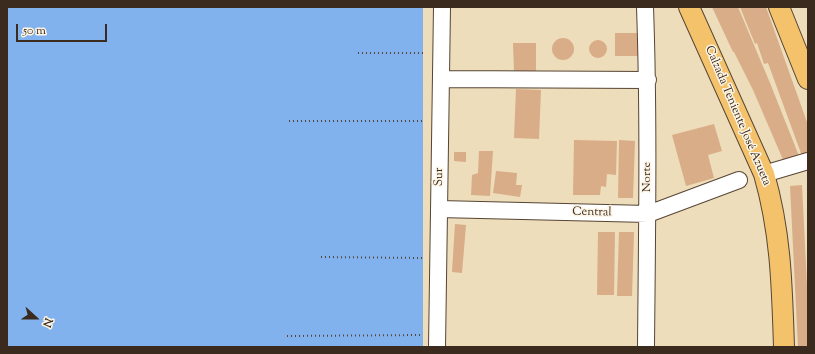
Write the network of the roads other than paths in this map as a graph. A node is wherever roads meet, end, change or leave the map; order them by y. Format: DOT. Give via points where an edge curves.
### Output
graph roads {
  1 [pos="442,7"];
  2 [pos="645,7"];
  3 [pos="689,7"];
  4 [pos="779,7"];
  5 [pos="807,72"];
  6 [pos="441,79"];
  7 [pos="648,80"];
  8 [pos="808,161"];
  9 [pos="764,174"];
  10 [pos="739,180"];
  11 [pos="439,209"];
  12 [pos="648,214"];
  13 [pos="437,347"];
  14 [pos="646,347"];
  15 [pos="784,347"];
  1 -- 6 [label="street, Sur"];
  2 -- 7 [label="street, Norte"];
  3 -- 9 [label="main road, Calzada Teniente José Azueta"];
  4 -- 5 [label="main road"];
  6 -- 7 [label="street"];
  6 -- 11 [label="street, Sur"];
  7 -- 12 [label="street, Norte"];
  8 -- 9 [label="street"];
  9 -- 15 [label="main road, Calzada Teniente José Azueta" via="781,262"];
  10 -- 12 [label="street, Central"];
  11 -- 12 [label="street, Central"];
  11 -- 13 [label="street, Sur"];
  12 -- 14 [label="street, Norte"];
}
